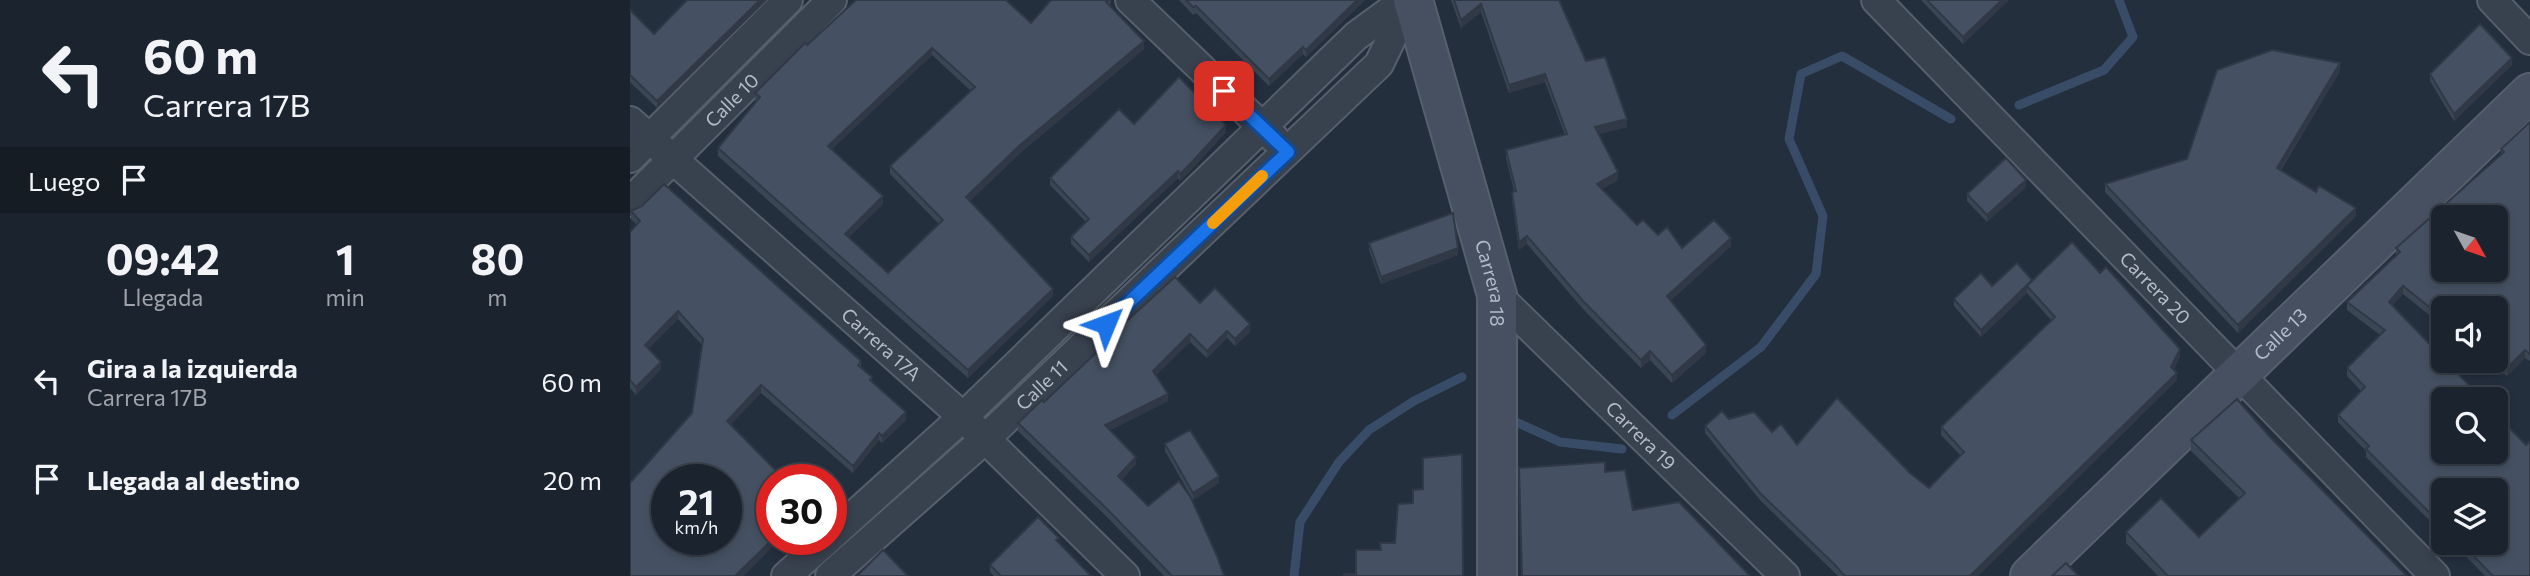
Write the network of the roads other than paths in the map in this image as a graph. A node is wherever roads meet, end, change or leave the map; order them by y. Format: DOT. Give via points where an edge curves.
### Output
graph roads {
  1 [pos="788,0"];
  2 [pos="832,0"];
  3 [pos="1130,0"];
  4 [pos="1409,0"];
  5 [pos="1876,0"];
  6 [pos="2492,0"];
  7 [pos="2530,40"];
  8 [pos="2530,93"];
  9 [pos="1262,127"];
  10 [pos="640,129"];
  11 [pos="1288,152"];
  12 [pos="630,158"];
  13 [pos="673,159"];
  14 [pos="630,202"];
  15 [pos="1497,295"];
  16 [pos="2238,375"];
  17 [pos="964,417"];
  18 [pos="985,439"];
  19 [pos="847,522"];
  20 [pos="810,555"];
  21 [pos="786,576"];
  22 [pos="830,576"];
  23 [pos="1125,576"];
  24 [pos="1497,576"];
  25 [pos="1785,576"];
  26 [pos="2030,576"];
  27 [pos="2435,576"];
  1 -- 10 [label="street, Calle 10"];
  2 -- 13 [label="street, Calle 10"];
  3 -- 9 [label="street"];
  4 -- 9 [label="street, Calle 11" via="1356,36"];
  4 -- 11 [label="street, Calle 11" via="1379,64"];
  4 -- 15 [label="street, Carrera 18"];
  5 -- 16 [label="street, Carrera 20"];
  6 -- 7 [label="street"];
  8 -- 16 [label="street, Calle 13"];
  9 -- 11 [label="street"];
  9 -- 17 [label="street, Calle 11"];
  10 -- 12 [label="street, Calle 10"];
  10 -- 13 [label="street, Carrera 17A"];
  11 -- 18 [label="street, Calle 11"];
  13 -- 14 [label="street, Calle 10"];
  13 -- 17 [label="street, Carrera 17A"];
  15 -- 24 [label="street, Carrera 18"];
  15 -- 25 [label="street, Carrera 19"];
  16 -- 26 [label="street, Calle 13"];
  16 -- 27 [label="street, Carrera 20"];
  17 -- 18 [label="street, Carrera 17A"];
  17 -- 19 [label="street, Calle 11"];
  18 -- 22 [label="street, Calle 11"];
  18 -- 23 [label="street, Carrera 17A"];
  20 -- 21 [label="street, Calle 11"];
}
